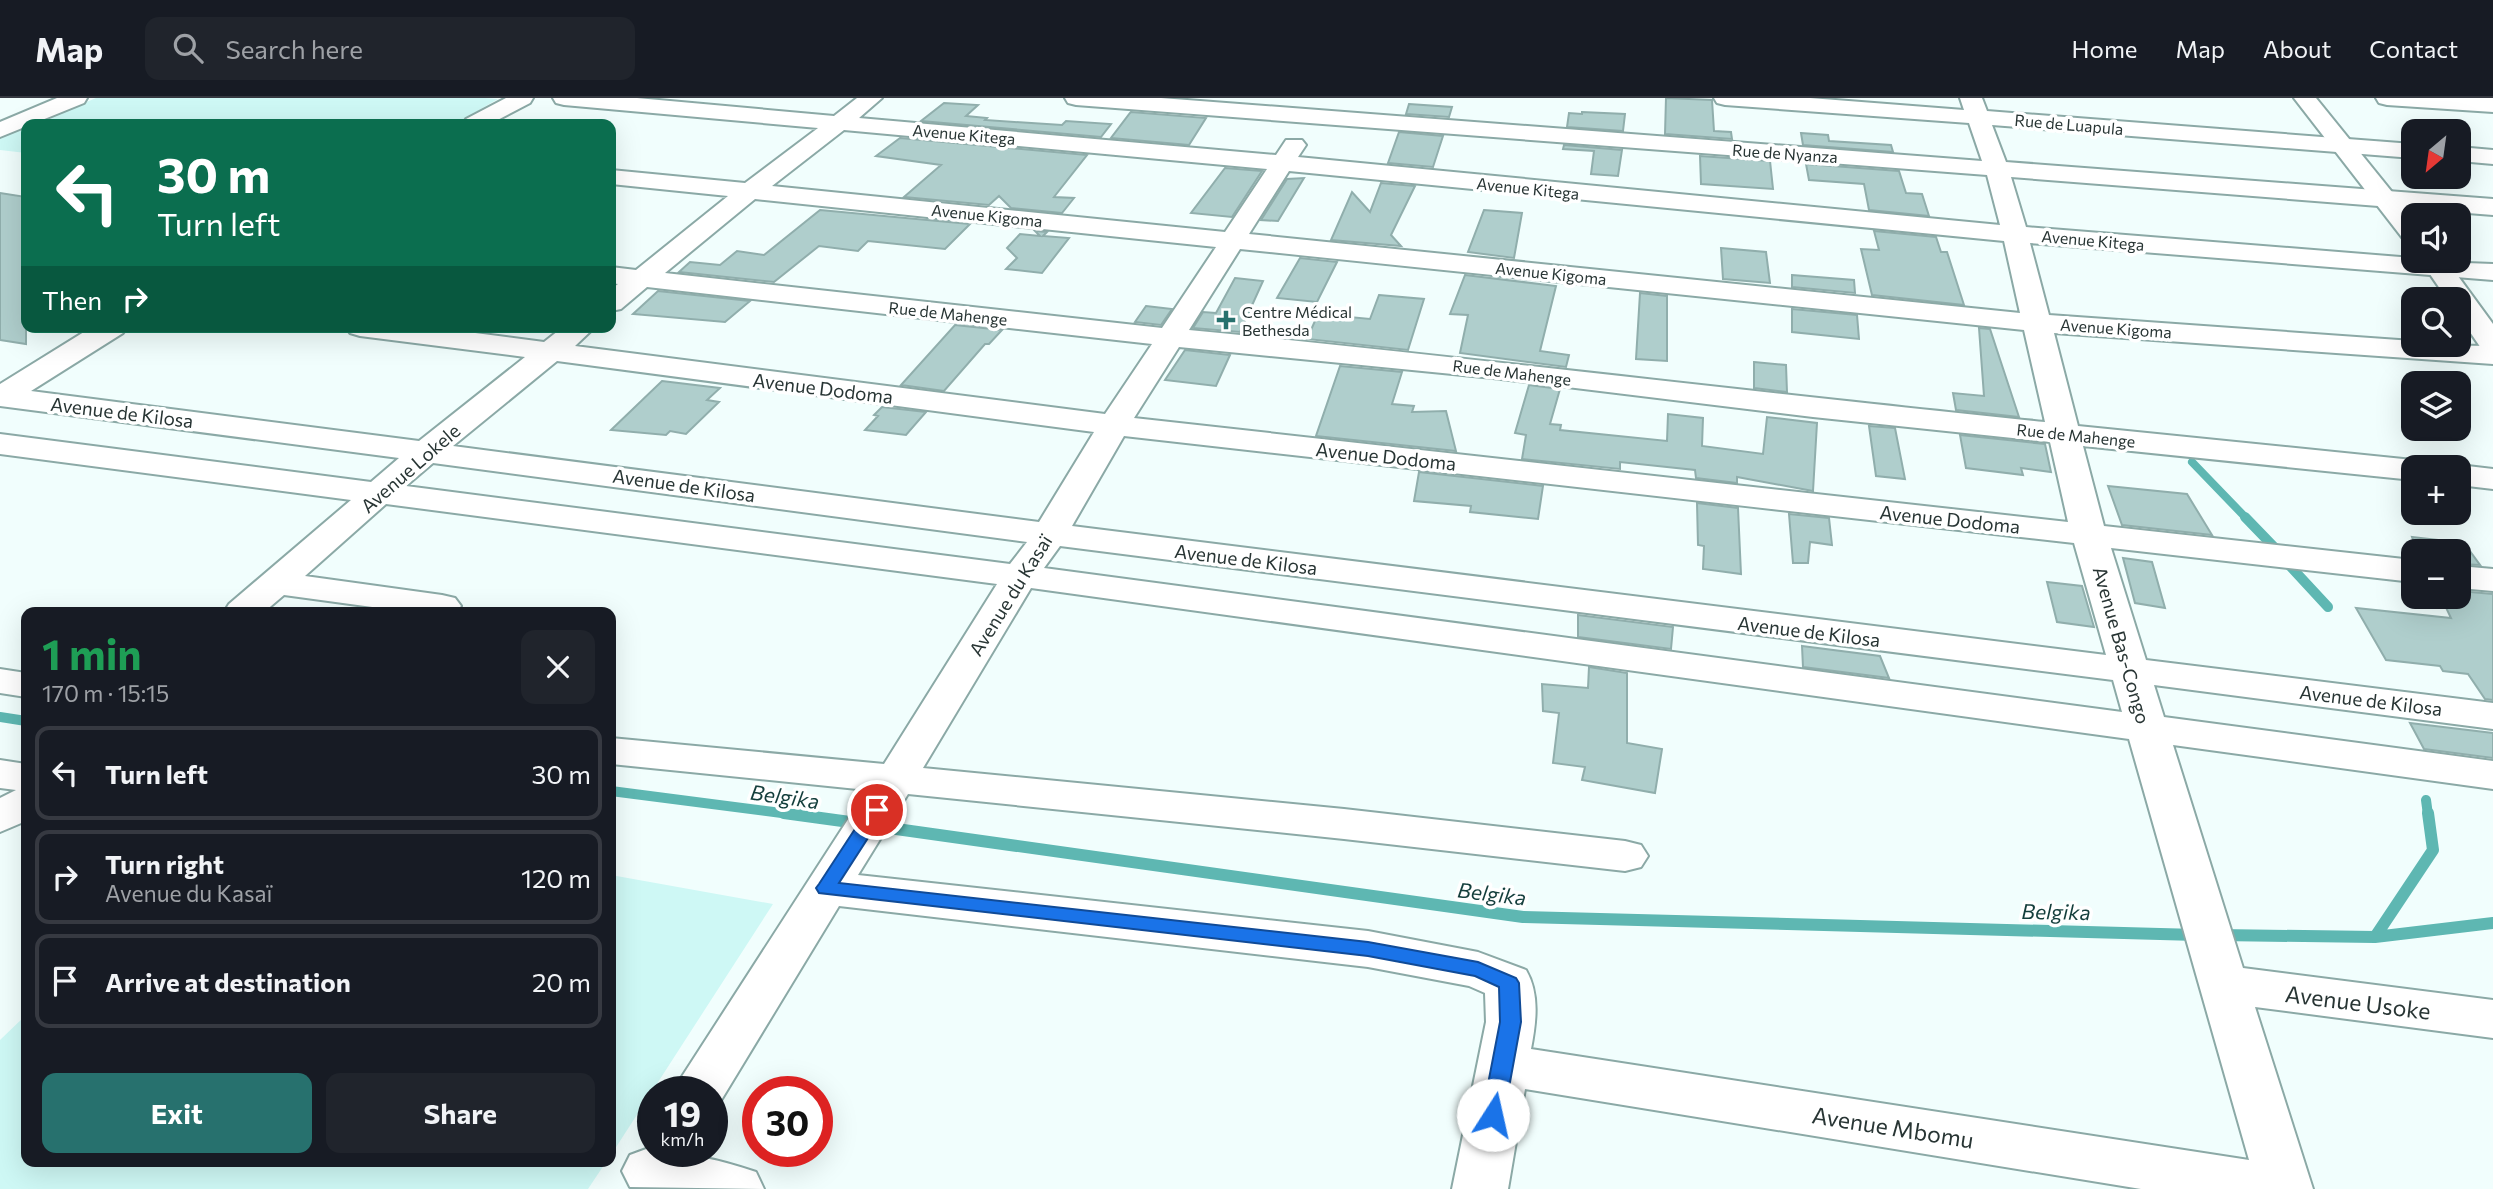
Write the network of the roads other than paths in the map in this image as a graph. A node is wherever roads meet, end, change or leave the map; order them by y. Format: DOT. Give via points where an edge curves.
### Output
graph roads {
  1 [pos="76,98"];
  2 [pos="522,98"];
  3 [pos="564,98"];
  4 [pos="871,98"];
  5 [pos="1076,98"];
  6 [pos="1725,98"];
  7 [pos="2305,98"];
  8 [pos="2388,98"];
  9 [pos="2493,105"];
  10 [pos="1317,107"];
  11 [pos="1976,107"];
  12 [pos="0,116"];
  13 [pos="28,118"];
  14 [pos="483,119"];
  15 [pos="21,121"];
  16 [pos="839,123"];
  17 [pos="0,130"];
  18 [pos="2345,146"];
  19 [pos="2401,150"];
  20 [pos="2471,155"];
  21 [pos="2493,157"];
  22 [pos="1284,163"];
  23 [pos="1997,169"];
  24 [pos="616,178"];
  25 [pos="750,191"];
  26 [pos="2384,198"];
  27 [pos="2493,207"];
  28 [pos="2401,220"];
  29 [pos="2015,234"];
  30 [pos="1234,241"];
  31 [pos="2401,261"];
  32 [pos="2471,269"];
  33 [pos="2493,272"];
  34 [pos="2443,273"];
  35 [pos="616,275"];
  36 [pos="642,278"];
  37 [pos="616,299"];
  38 [pos="2038,323"];
  39 [pos="103,333"];
  40 [pos="404,333"];
  41 [pos="574,333"];
  42 [pos="1169,337"];
  43 [pos="2493,345"];
  44 [pos="549,353"];
  45 [pos="2493,355"];
  46 [pos="0,396"];
  47 [pos="1114,425"];
  48 [pos="2063,433"];
  49 [pos="0,444"];
  50 [pos="427,451"];
  51 [pos="2401,469"];
  52 [pos="2471,476"];
  53 [pos="2493,479"];
  54 [pos="380,494"];
  55 [pos="1049,534"];
  56 [pos="2090,535"];
  57 [pos="2401,570"];
  58 [pos="1020,576"];
  59 [pos="2471,577"];
  60 [pos="2493,580"];
  61 [pos="279,583"];
  62 [pos="442,606"];
  63 [pos="248,607"];
  64 [pos="2132,672"];
  65 [pos="0,681"];
  66 [pos="21,684"];
  67 [pos="2493,716"];
  68 [pos="2145,727"];
  69 [pos="616,752"];
  70 [pos="0,774"];
  71 [pos="2493,775"];
  72 [pos="21,777"];
  73 [pos="886,795"];
  74 [pos="21,805"];
  75 [pos="0,817"];
  76 [pos="1625,856"];
  77 [pos="833,877"];
  78 [pos="2221,976"];
  79 [pos="2493,1019"];
  80 [pos="1502,1065"];
  81 [pos="708,1076"];
  82 [pos="649,1171"];
  83 [pos="736,1189"];
  84 [pos="1480,1189"];
  85 [pos="2285,1189"];
  1 -- 13 [label="street"];
  2 -- 14 [label="street"];
  3 -- 16 [label="street, Avenue Kitega"];
  4 -- 16 [label="street"];
  5 -- 10 [label="street, Rue de Nyanza"];
  6 -- 11 [label="street, Rue de Luapula"];
  7 -- 18 [label="street"];
  8 -- 9 [label="street"];
  10 -- 22 [label="street, Avenue du Kasaï"];
  10 -- 23 [label="street, Rue de Nyanza"];
  11 -- 18 [label="street, Rue de Luapula"];
  11 -- 23 [label="street, Avenue Bas-Congo"];
  12 -- 13 [label="street"];
  15 -- 17 [label="street"];
  16 -- 22 [label="street, Avenue Kitega"];
  16 -- 25 [label="street"];
  18 -- 19 [label="street, Rue de Luapula"];
  18 -- 26 [label="street"];
  20 -- 21 [label="street"];
  22 -- 29 [label="street, Avenue Kitega"];
  22 -- 30 [label="street, Avenue du Kasaï"];
  23 -- 26 [label="street, Rue de Nyanza"];
  23 -- 29 [label="street, Avenue Bas-Congo"];
  24 -- 25 [label="street, Avenue Kigoma"];
  25 -- 30 [label="street, Avenue Kigoma"];
  25 -- 36 [label="street"];
  26 -- 27 [label="street, Rue de Nyanza"];
  26 -- 28 [label="street"];
  29 -- 31 [label="street, Avenue Kitega"];
  29 -- 38 [label="street, Avenue Bas-Congo"];
  30 -- 38 [label="street, Avenue Kigoma"];
  30 -- 42 [label="street, Avenue du Kasaï"];
  32 -- 33 [label="street, Avenue Kitega"];
  34 -- 43 [label="street"];
  35 -- 36 [label="street, Rue de Mahenge"];
  36 -- 37 [label="street"];
  36 -- 42 [label="street, Rue de Mahenge"];
  38 -- 45 [label="street, Avenue Kigoma"];
  38 -- 48 [label="street, Avenue Bas-Congo"];
  39 -- 46 [label="street"];
  40 -- 44 [label="street, Avenue Dodoma"];
  41 -- 44 [label="street, Avenue Lokele"];
  42 -- 47 [label="street, Avenue du Kasaï"];
  42 -- 48 [label="street, Rue de Mahenge"];
  44 -- 47 [label="street, Avenue Dodoma"];
  44 -- 50 [label="street, Avenue Lokele"];
  46 -- 50 [label="street, Avenue de Kilosa"];
  47 -- 55 [label="street, Avenue du Kasaï"];
  47 -- 56 [label="street, Avenue Dodoma"];
  48 -- 51 [label="street, Rue de Mahenge"];
  48 -- 56 [label="street, Avenue Bas-Congo"];
  49 -- 54 [label="street"];
  50 -- 54 [label="street, Avenue Lokele"];
  50 -- 55 [label="street, Avenue de Kilosa"];
  52 -- 53 [label="street"];
  54 -- 58 [label="street"];
  54 -- 61 [label="street, Avenue Lokele"];
  55 -- 58 [label="street, Avenue du Kasaï"];
  55 -- 64 [label="street, Avenue de Kilosa"];
  56 -- 57 [label="street, Avenue Dodoma"];
  56 -- 64 [label="street, Avenue Bas-Congo"];
  58 -- 68 [label="street"];
  58 -- 73 [label="street, Avenue du Kasaï"];
  59 -- 60 [label="street"];
  61 -- 62 [label="street"];
  61 -- 63 [label="street, Avenue Lokele"];
  64 -- 67 [label="street, Avenue de Kilosa"];
  64 -- 68 [label="street, Avenue Bas-Congo"];
  65 -- 66 [label="street"];
  68 -- 71 [label="street"];
  68 -- 78 [label="street, Avenue Bas-Congo"];
  69 -- 73 [label="street"];
  70 -- 72 [label="street"];
  73 -- 76 [label="street" via="1344,824"];
  73 -- 77 [label="street, Avenue du Kasaï"];
  74 -- 75 [label="street"];
  77 -- 80 [label="street" via="1368,949 1478,970 1509,983 1511,1022"];
  77 -- 81 [label="street, Avenue du Kasaï"];
  78 -- 79 [label="street, Avenue Usoke"];
  78 -- 85 [label="street, Avenue Bas-Congo"];
  80 -- 84 [label="street"];
  80 -- 85 [label="street, Avenue Mbomu"];
  82 -- 83 [label="street"];
}
